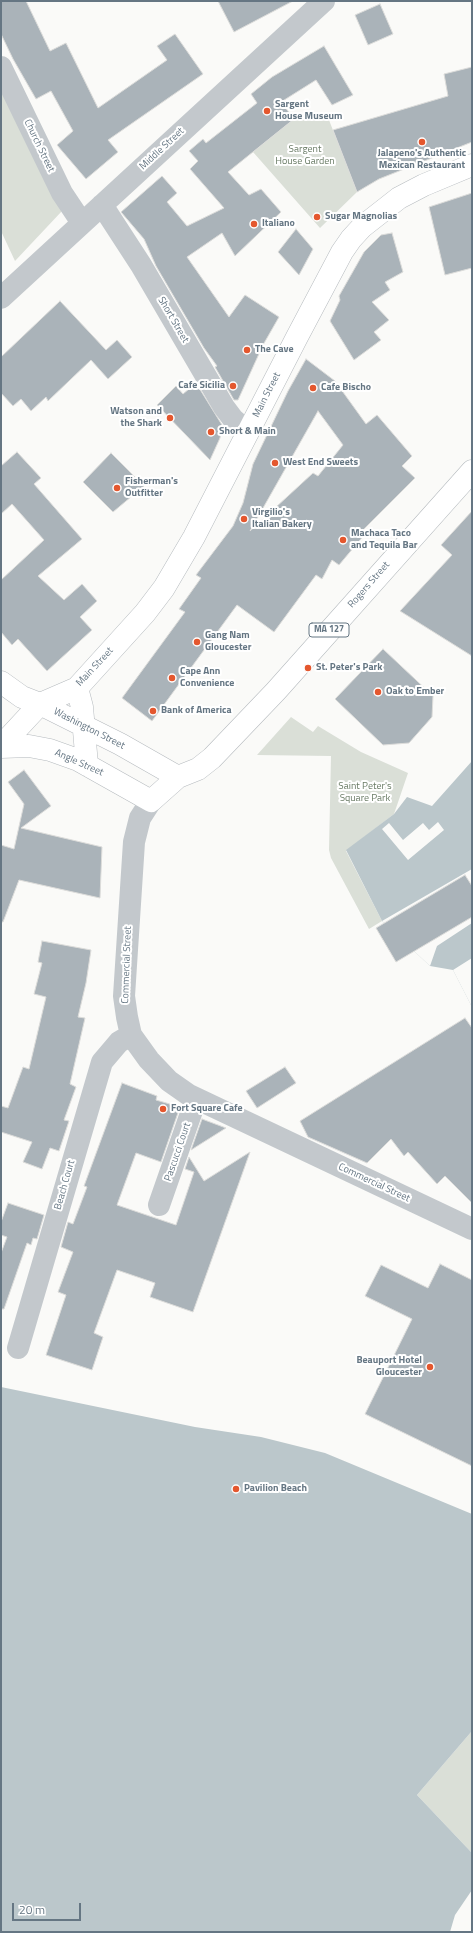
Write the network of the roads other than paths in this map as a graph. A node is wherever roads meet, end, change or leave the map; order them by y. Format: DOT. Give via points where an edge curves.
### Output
graph roads {
  1 [pos="324,1"];
  2 [pos="1,67"];
  3 [pos="472,165"];
  4 [pos="102,205"];
  5 [pos="82,223"];
  6 [pos="1,298"];
  7 [pos="248,432"];
  8 [pos="472,471"];
  9 [pos="1,682"];
  10 [pos="77,688"];
  11 [pos="40,704"];
  12 [pos="83,726"];
  13 [pos="1,746"];
  14 [pos="87,765"];
  15 [pos="178,777"];
  16 [pos="151,801"];
  17 [pos="132,1035"];
  18 [pos="196,1099"];
  19 [pos="159,1205"];
  20 [pos="472,1229"];
  21 [pos="18,1348"];
  1 -- 4 [label="street, Middle Street"];
  2 -- 5 [label="street, Church Street" via="62,193"];
  3 -- 7 [label="main road, Main Street" via="399,198 362,226 351,239"];
  4 -- 5 [label="street, Middle Street"];
  4 -- 7 [label="street, Short Street" via="141,265 224,407"];
  5 -- 6 [label="street, Middle Street"];
  7 -- 10 [label="main road, Main Street" via="194,537 164,588 145,613"];
  8 -- 15 [label="main road, Rogers Street / MA 127" via="276,691 212,758 198,769"];
  9 -- 11 [label="main road, Washington Street" via="22,697"];
  10 -- 11 [label="main road, Main Street"];
  10 -- 12 [label="main road"];
  11 -- 12 [label="main road, Washington Street"];
  11 -- 13 [label="main road"];
  12 -- 14 [label="main road"];
  12 -- 15 [label="main road, Washington Street"];
  13 -- 14 [label="main road, Angle Street" via="29,746 50,750"];
  14 -- 16 [label="main road, Angle Street"];
  15 -- 16 [label="main road, Commercial Street / MA 127"];
  16 -- 17 [label="street, Commercial Street" via="140,818 131,864 124,996 126,1017"];
  17 -- 18 [label="street, Commercial Street" via="149,1060 169,1081"];
  17 -- 21 [label="street, Beach Court" via="112,1048 102,1062 95,1080"];
  18 -- 19 [label="street, Pascucci Court"];
  18 -- 20 [label="street, Commercial Street"];
}
